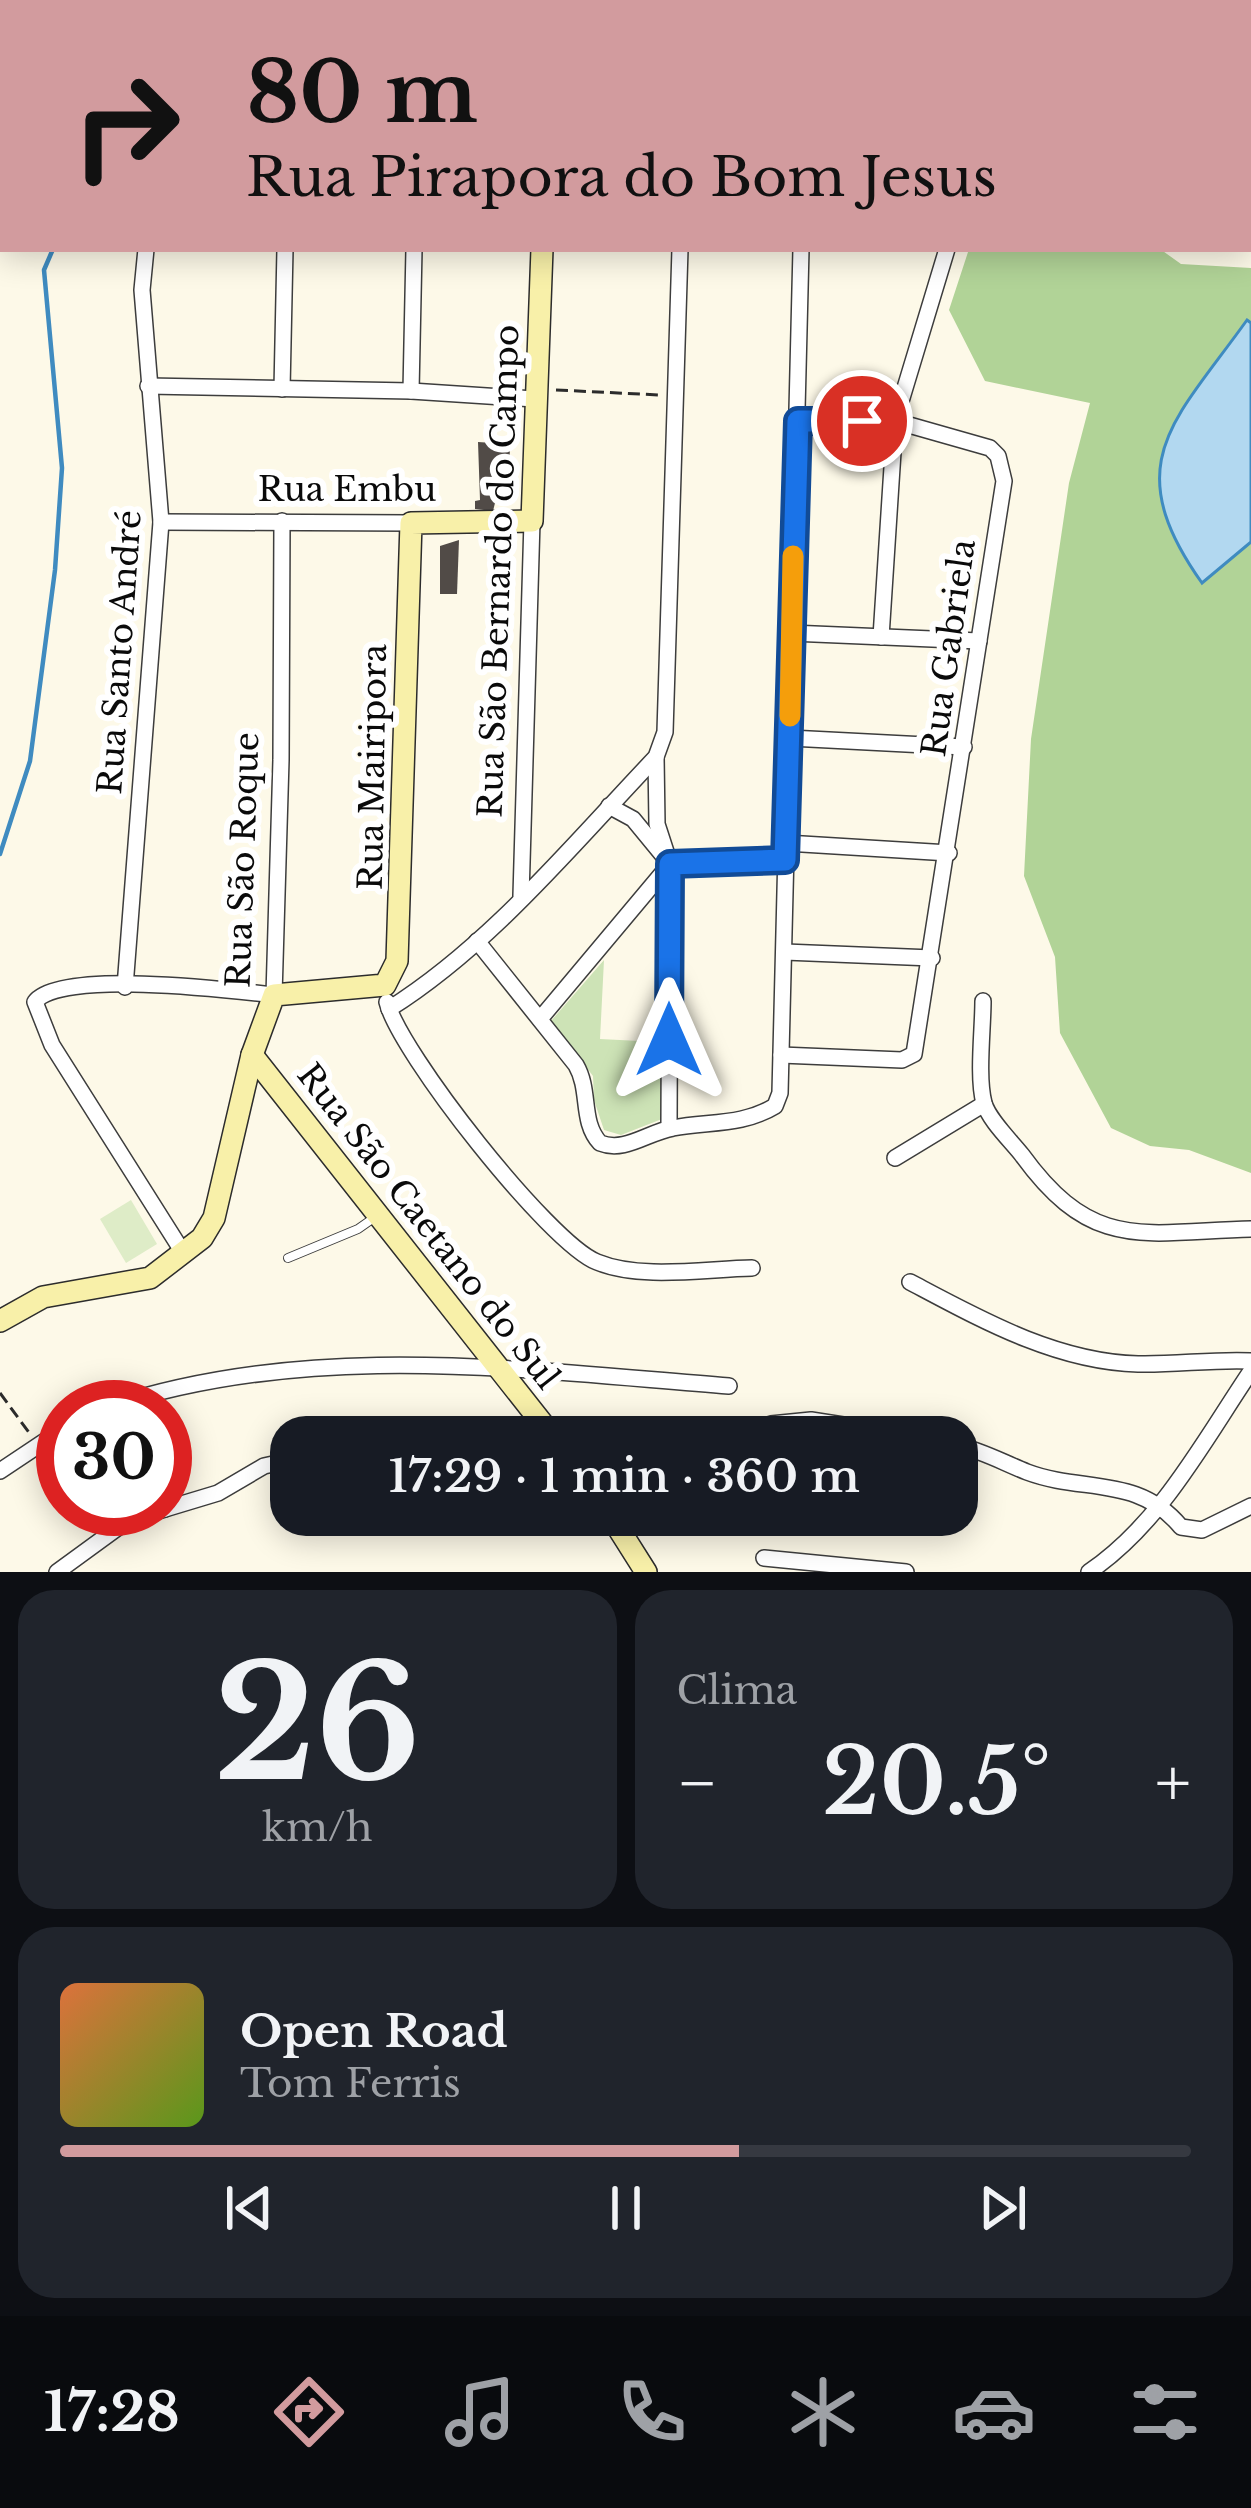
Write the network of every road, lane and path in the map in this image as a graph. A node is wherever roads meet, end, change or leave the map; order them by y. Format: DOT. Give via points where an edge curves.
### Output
graph roads {
  1 [pos="146,252"];
  2 [pos="285,252"];
  3 [pos="414,252"];
  4 [pos="542,252"];
  5 [pos="680,252"];
  6 [pos="801,252"];
  7 [pos="946,252"];
  8 [pos="148,386"];
  9 [pos="282,388"];
  10 [pos="411,391"];
  11 [pos="535,394"];
  12 [pos="675,396"];
  13 [pos="798,421"];
  14 [pos="895,421"];
  15 [pos="532,520"];
  16 [pos="282,521"];
  17 [pos="161,522"];
  18 [pos="411,523"];
  19 [pos="791,633"];
  20 [pos="881,637"];
  21 [pos="979,641"];
  22 [pos="790,738"];
  23 [pos="964,747"];
  24 [pos="656,757"];
  25 [pos="609,806"];
  26 [pos="786,851"];
  27 [pos="949,854"];
  28 [pos="670,864"];
  29 [pos="520,896"];
  30 [pos="477,941"];
  31 [pos="785,952"];
  32 [pos="932,958"];
  33 [pos="385,986"];
  34 [pos="125,987"];
  35 [pos="274,994"];
  36 [pos="982,1001"];
  37 [pos="388,1009"];
  38 [pos="540,1018"];
  39 [pos="253,1055"];
  40 [pos="782,1055"];
  41 [pos="984,1104"];
  42 [pos="669,1128"];
  43 [pos="896,1158"];
  44 [pos="379,1214"];
  45 [pos="1251,1229"];
  46 [pos="184,1255"];
  47 [pos="288,1258"];
  48 [pos="752,1268"];
  49 [pos="910,1282"];
  50 [pos="0,1321"];
  51 [pos="1251,1360"];
  52 [pos="500,1369"];
  53 [pos="1251,1371"];
  54 [pos="729,1385"];
  55 [pos="192,1390"];
  56 [pos="0,1393"];
  57 [pos="537,1416"];
  58 [pos="36,1442"];
  59 [pos="36,1446"];
  60 [pos="978,1449"];
  61 [pos="270,1465"];
  62 [pos="0,1471"];
  63 [pos="192,1501"];
  64 [pos="1161,1504"];
  65 [pos="1251,1506"];
  66 [pos="106,1536"];
  67 [pos="623,1536"];
  68 [pos="764,1558"];
  69 [pos="57,1572"];
  70 [pos="646,1572"];
  71 [pos="906,1572"];
  72 [pos="1090,1572"];
  1 -- 8 [label="street, Rua Santo André"];
  2 -- 9 [label="street"];
  3 -- 10 [label="street"];
  4 -- 11 [label="street, Rua São Bernardo do Campo"];
  5 -- 12 [label="street"];
  6 -- 13 [label="street"];
  7 -- 14 [label="street"];
  8 -- 9 [label="street"];
  8 -- 17 [label="street, Rua Santo André"];
  9 -- 10 [label="street"];
  10 -- 11 [label="street"];
  11 -- 12 [label="path"];
  11 -- 15 [label="street, Rua São Bernardo do Campo"];
  12 -- 24 [label="street" via="665,732"];
  13 -- 14 [label="street, Rua Gabriela"];
  13 -- 19 [label="street"];
  14 -- 20 [label="street"];
  14 -- 21 [label="street, Rua Gabriela" via="998,456 1004,481"];
  15 -- 18 [label="street, Rua Embu"];
  15 -- 29 [label="street, Rua São Bernardo do Campo"];
  16 -- 17 [label="street, Rua Embu"];
  16 -- 18 [label="street, Rua Embu"];
  16 -- 35 [label="street, Rua São Roque"];
  17 -- 34 [label="street, Rua Santo André"];
  18 -- 33 [label="street, Rua Mairipora" via="403,888 397,961"];
  19 -- 20 [label="street"];
  19 -- 22 [label="street"];
  20 -- 21 [label="street"];
  21 -- 23 [label="street, Rua Gabriela"];
  22 -- 23 [label="street"];
  22 -- 26 [label="street"];
  23 -- 27 [label="street, Rua Gabriela"];
  24 -- 25 [label="street"];
  24 -- 28 [label="street" via="657,824"];
  25 -- 28 [label="street" via="634,819"];
  25 -- 29 [label="street"];
  26 -- 27 [label="street"];
  26 -- 28 [label="street"];
  26 -- 31 [label="street"];
  27 -- 32 [label="street, Rua Gabriela"];
  28 -- 38 [label="street"];
  28 -- 42 [label="street"];
  29 -- 30 [label="street"];
  30 -- 37 [label="street"];
  30 -- 38 [label="street"];
  31 -- 32 [label="street"];
  31 -- 40 [label="street"];
  32 -- 40 [label="street, Rua Gabriela" via="914,1054"];
  33 -- 35 [label="street"];
  33 -- 37 [label="street, Rua Mairipora"];
  34 -- 35 [label="street"];
  34 -- 46 [label="street" via="56,988 38,996 35,1009"];
  35 -- 39 [label="street, Rua São Roque"];
  36 -- 41 [label="street"];
  37 -- 48 [label="street" via="422,1067 541,1220 581,1255 623,1269"];
  38 -- 42 [label="street" via="583,1078 588,1123 600,1143 624,1145"];
  39 -- 44 [label="street, Rua São Caetano do Sul"];
  39 -- 46 [label="street, Rua São Roque" via="214,1218"];
  40 -- 42 [label="street" via="775,1106 730,1123"];
  41 -- 43 [label="street"];
  41 -- 45 [label="street" via="1047,1190 1085,1220 1156,1234"];
  44 -- 47 [label="lane"];
  44 -- 52 [label="street, Rua São Caetano do Sul"];
  46 -- 50 [label="street" via="135,1284 43,1297"];
  49 -- 51 [label="street" via="1001,1330 1076,1354 1136,1364"];
  52 -- 54 [label="street"];
  52 -- 55 [label="street" via="315,1366"];
  52 -- 57 [label="street, Rua São Caetano do Sul"];
  53 -- 64 [label="street"];
  56 -- 58 [label="path"];
  59 -- 62 [label="street"];
  60 -- 64 [label="street" via="1029,1473"];
  61 -- 63 [label="street"];
  64 -- 65 [label="street" via="1180,1527 1202,1530"];
  64 -- 72 [label="street"];
  66 -- 69 [label="street"];
  67 -- 70 [label="street"];
  68 -- 71 [label="street"];
}
